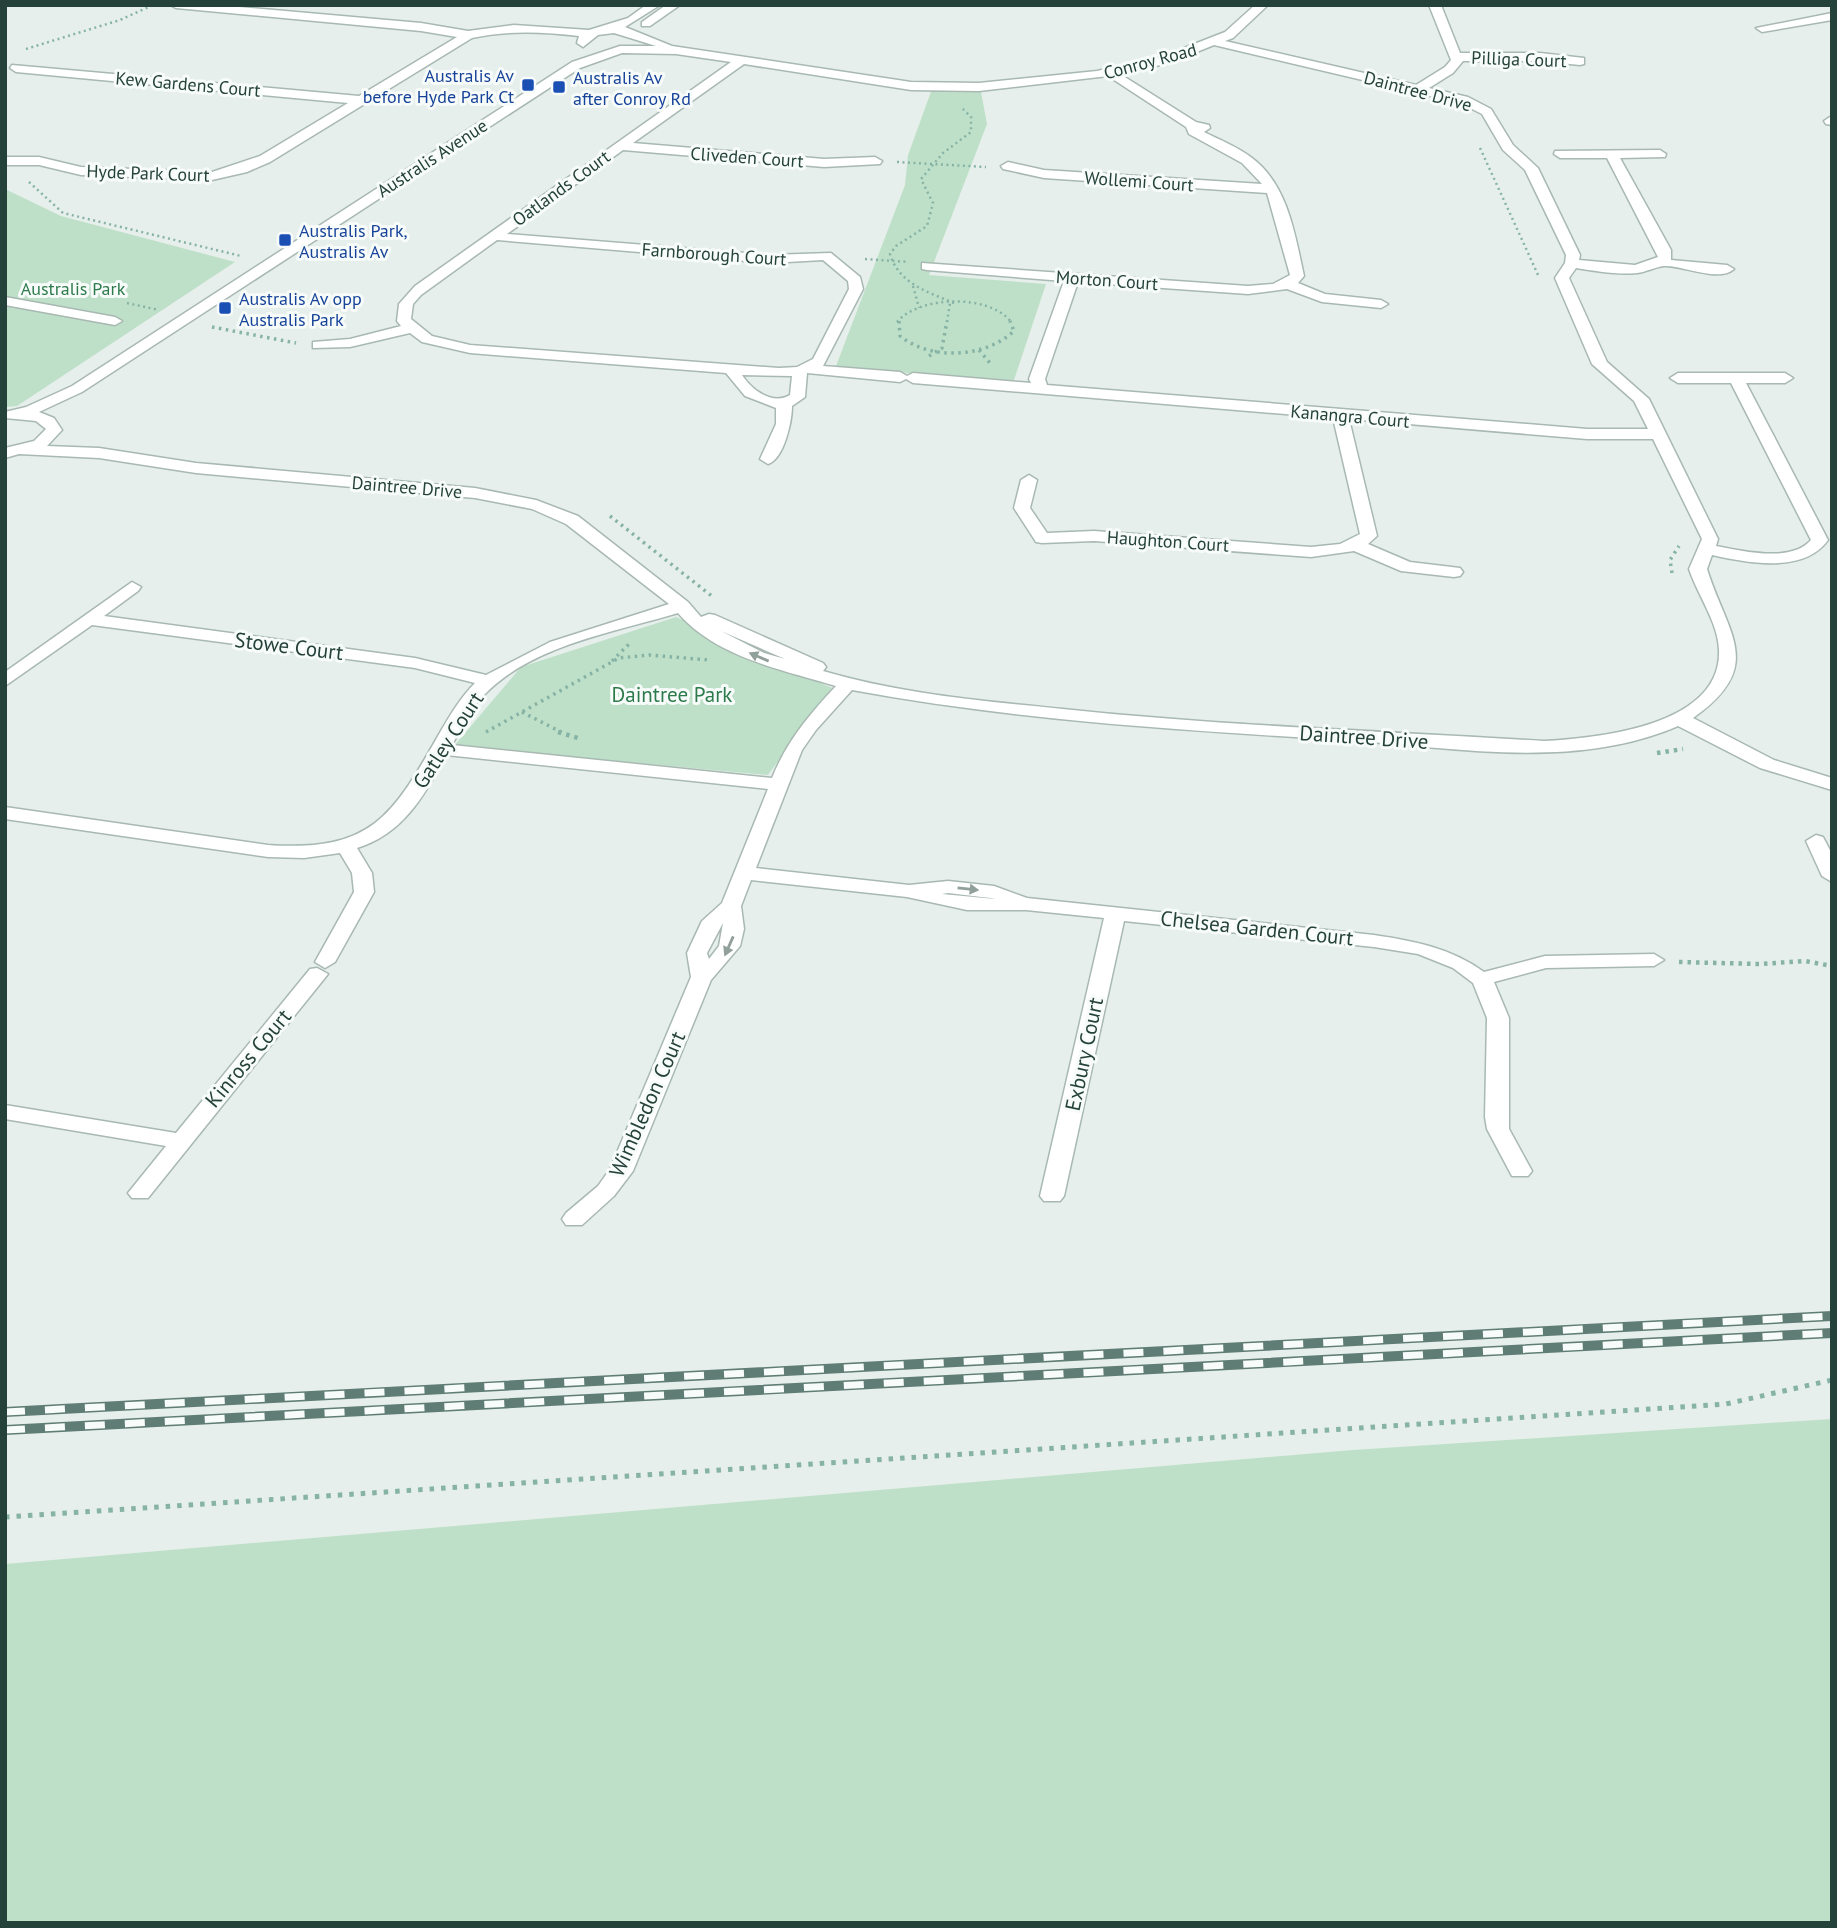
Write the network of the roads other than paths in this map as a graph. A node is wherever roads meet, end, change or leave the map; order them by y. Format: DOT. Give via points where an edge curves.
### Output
graph roads {
  1 [pos="176,5"];
  2 [pos="654,5"];
  3 [pos="674,5"];
  4 [pos="1262,5"];
  5 [pos="1435,5"];
  6 [pos="215,7"];
  7 [pos="1832,16"];
  8 [pos="1762,28"];
  9 [pos="468,35"];
  10 [pos="592,36"];
  11 [pos="644,36"];
  12 [pos="1216,42"];
  13 [pos="622,50"];
  14 [pos="677,50"];
  15 [pos="28,53"];
  16 [pos="1458,57"];
  17 [pos="742,60"];
  18 [pos="1580,61"];
  19 [pos="576,65"];
  20 [pos="16,68"];
  21 [pos="1111,73"];
  22 [pos="876,80"];
  23 [pos="7,83"];
  24 [pos="1023,83"];
  25 [pos="1420,88"];
  26 [pos="360,100"];
  27 [pos="620,146"];
  28 [pos="1560,154"];
  29 [pos="1611,154"];
  30 [pos="1660,154"];
  31 [pos="876,160"];
  32 [pos="5,161"];
  33 [pos="1008,166"];
  34 [pos="1271,189"];
  35 [pos="495,236"];
  36 [pos="1663,262"];
  37 [pos="1572,263"];
  38 [pos="927,266"];
  39 [pos="1727,269"];
  40 [pos="1072,277"];
  41 [pos="1287,284"];
  42 [pos="5,301"];
  43 [pos="1381,304"];
  44 [pos="115,321"];
  45 [pos="410,328"];
  46 [pos="318,345"];
  47 [pos="732,370"];
  48 [pos="804,370"];
  49 [pos="1678,378"];
  50 [pos="1785,378"];
  51 [pos="1735,379"];
  52 [pos="77,389"];
  53 [pos="1041,390"];
  54 [pos="784,404"];
  55 [pos="7,415"];
  56 [pos="1340,415"];
  57 [pos="53,426"];
  58 [pos="1659,434"];
  59 [pos="10,452"];
  60 [pos="99,453"];
  61 [pos="768,459"];
  62 [pos="1029,480"];
  63 [pos="1357,546"];
  64 [pos="1708,549"];
  65 [pos="1824,549"];
  66 [pos="1454,572"];
  67 [pos="132,587"];
  68 [pos="682,607"];
  69 [pos="88,620"];
  70 [pos="5,681"];
  71 [pos="489,681"];
  72 [pos="848,684"];
  73 [pos="1678,718"];
  74 [pos="439,749"];
  75 [pos="1832,783"];
  76 [pos="779,784"];
  77 [pos="5,813"];
  78 [pos="1816,841"];
  79 [pos="345,845"];
  80 [pos="744,873"];
  81 [pos="1832,876"];
  82 [pos="1115,913"];
  83 [pos="1654,960"];
  84 [pos="1481,979"];
  85 [pos="5,1112"];
  86 [pos="180,1142"];
  87 [pos="1520,1171"];
  88 [pos="140,1193"];
  89 [pos="1052,1196"];
  90 [pos="574,1219"];
  1 -- 6 [label="street"];
  2 -- 10 [label="street" via="626,24"];
  3 -- 11 [label="street" via="646,24"];
  4 -- 12 [label="street, Conroy Road" via="1241,27"];
  5 -- 16 [label="street"];
  6 -- 9 [label="street"];
  7 -- 8 [label="street"];
  9 -- 10 [label="street, Hyde Park Court" via="519,27"];
  9 -- 26 [label="street, Hyde Park Court"];
  10 -- 11 [label="street, Conroy Road" via="631,30"];
  10 -- 13 [label="street" via="597,49"];
  10 -- 19 [label="street"];
  11 -- 13 [label="street" via="642,44"];
  11 -- 14 [label="street, Conroy Road"];
  12 -- 21 [label="street, Conroy Road"];
  12 -- 25 [label="street, Daintree Drive"];
  13 -- 14 [label="street, Conroy Road"];
  13 -- 19 [label="street, Australis Avenue"];
  14 -- 17 [label="street, Conroy Road"];
  15 -- 20 [label="street"];
  16 -- 18 [label="street, Pilliga Court"];
  16 -- 25 [label="street" via="1449,70"];
  17 -- 22 [label="street, Conroy Road"];
  17 -- 27 [label="street, Oatlands Court"];
  19 -- 52 [label="street, Australis Avenue"];
  20 -- 23 [label="street"];
  20 -- 26 [label="street, Kew Gardens Court"];
  21 -- 24 [label="street, Conroy Road"];
  21 -- 34 [label="street" via="1256,168"];
  22 -- 24 [label="street, Conroy Road"];
  22 -- 24 [label="street, Conroy Road" via="946,87"];
  25 -- 37 [label="street, Daintree Drive" via="1464,100 1491,116 1505,143 1538,179 1572,251"];
  26 -- 32 [label="street, Hyde Park Court" via="265,159 212,176 81,171 39,161"];
  27 -- 31 [label="street, Cliveden Court" via="824,163"];
  27 -- 35 [label="street, Oatlands Court"];
  28 -- 29 [label="street"];
  29 -- 30 [label="street"];
  29 -- 36 [label="street" via="1664,250"];
  33 -- 34 [label="street, Wollemi Court" via="1044,174"];
  34 -- 41 [label="street" via="1297,276"];
  35 -- 45 [label="street, Oatlands Court" via="407,300 403,314"];
  35 -- 48 [label="street, Farnborough Court" via="769,259 826,256 855,280 856,289 823,356"];
  36 -- 37 [label="street" via="1628,269"];
  36 -- 39 [label="street"];
  37 -- 58 [label="street, Daintree Drive" via="1562,278 1598,360 1642,399"];
  38 -- 40 [label="street, Morton Court"];
  40 -- 41 [label="street, Morton Court" via="1253,290"];
  40 -- 53 [label="street" via="1037,379"];
  41 -- 43 [label="street, Morton Court" via="1331,300"];
  42 -- 44 [label="street"];
  45 -- 46 [label="street" via="350,343"];
  45 -- 47 [label="street" via="428,339 470,349"];
  47 -- 48 [label="street"];
  47 -- 54 [label="street" via="737,381 763,400"];
  48 -- 53 [label="street, Kanangra Court"];
  48 -- 54 [label="street" via="800,392 794,401"];
  49 -- 51 [label="street"];
  50 -- 51 [label="street"];
  51 -- 65 [label="street"];
  52 -- 55 [label="street, Australis Avenue"];
  52 -- 57 [label="street, Australis Avenue"];
  53 -- 56 [label="street, Kanangra Court"];
  54 -- 61 [label="street" via="784,425"];
  55 -- 57 [label="street, Daintree Drive" via="34,415"];
  56 -- 58 [label="street, Kanangra Court" via="1587,434"];
  56 -- 63 [label="street" via="1368,523 1369,536"];
  57 -- 59 [label="street, Australis Avenue" via="48,439"];
  57 -- 60 [label="street, Daintree Drive"];
  58 -- 64 [label="street, Daintree Drive" via="1708,534"];
  59 -- 60 [label="street, Daintree Drive"];
  60 -- 68 [label="street, Daintree Drive" via="171,465 475,492 518,500 572,520"];
  62 -- 63 [label="street, Haughton Court" via="1022,508 1042,538 1094,536 1311,552"];
  63 -- 66 [label="street" via="1407,568"];
  64 -- 65 [label="street" via="1782,556"];
  64 -- 73 [label="street, Daintree Drive" via="1698,569 1727,642 1726,671 1711,696"];
  67 -- 69 [label="street"];
  68 -- 71 [label="street, Gatley Court" via="539,654"];
  68 -- 72 [label="street, Daintree Drive" via="700,627 758,657"];
  69 -- 70 [label="street"];
  69 -- 71 [label="street, Stowe Court" via="401,661"];
  71 -- 74 [label="street, Gatley Court" via="470,700"];
  72 -- 73 [label="street, Daintree Drive" via="947,702 1078,716 1519,747 1614,740"];
  72 -- 76 [label="street, Wimbledon Court" via="800,738"];
  73 -- 75 [label="street" via="1768,764"];
  74 -- 76 [label="street"];
  74 -- 79 [label="street, Gatley Court" via="393,821"];
  76 -- 80 [label="street, Wimbledon Court"];
  77 -- 79 [label="street, Gatley Court" via="268,851 299,853"];
  78 -- 81 [label="street"];
  79 -- 86 [label="street, Kinross Court" via="362,873 364,892 321,968"];
  80 -- 82 [label="street, Chelsea Garden Court" via="909,891 979,906 1026,904"];
  80 -- 90 [label="street, Wimbledon Court" via="731,906 736,928 724,956 702,976 621,1171 607,1191"];
  82 -- 84 [label="street, Chelsea Garden Court" via="1400,944 1442,955"];
  82 -- 89 [label="street, Exbury Court"];
  83 -- 84 [label="street" via="1545,962"];
  84 -- 87 [label="street" via="1498,1018 1498,1129"];
  85 -- 86 [label="street"];
  86 -- 88 [label="street, Kinross Court"];
}
